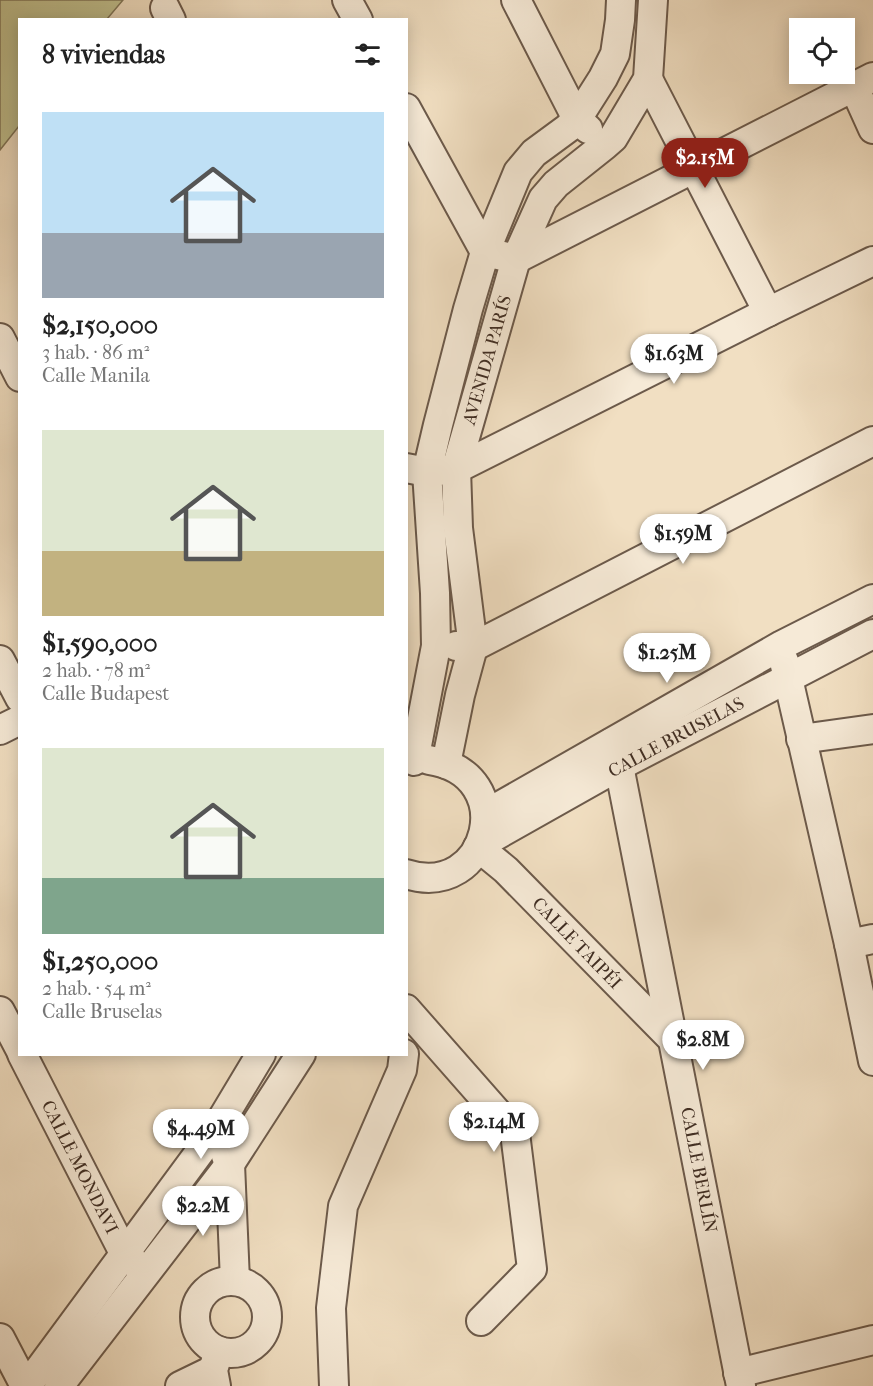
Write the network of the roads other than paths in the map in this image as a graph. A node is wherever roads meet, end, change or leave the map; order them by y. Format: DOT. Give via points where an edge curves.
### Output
graph roads {
  1 [pos="348,0"];
  2 [pos="516,0"];
  3 [pos="654,1"];
  4 [pos="620,10"];
  5 [pos="357,18"];
  6 [pos="648,79"];
  7 [pos="863,82"];
  8 [pos="408,112"];
  9 [pos="577,119"];
  10 [pos="873,129"];
  11 [pos="605,145"];
  12 [pos="694,168"];
  13 [pos="485,252"];
  14 [pos="516,259"];
  15 [pos="873,261"];
  16 [pos="768,312"];
  17 [pos="0,338"];
  18 [pos="18,373"];
  19 [pos="873,441"];
  20 [pos="456,469"];
  21 [pos="417,470"];
  22 [pos="873,599"];
  23 [pos="873,634"];
  24 [pos="436,645"];
  25 [pos="782,645"];
  26 [pos="473,647"];
  27 [pos="0,660"];
  28 [pos="787,678"];
  29 [pos="710,686"];
  30 [pos="18,694"];
  31 [pos="723,712"];
  32 [pos="18,721"];
  33 [pos="873,729"];
  34 [pos="0,730"];
  35 [pos="801,739"];
  36 [pos="615,754"];
  37 [pos="410,763"];
  38 [pos="446,764"];
  39 [pos="486,814"];
  40 [pos="480,845"];
  41 [pos="408,875"];
  42 [pos="861,941"];
  43 [pos="0,1011"];
  44 [pos="408,1016"];
  45 [pos="674,1041"];
  46 [pos="18,1045"];
  47 [pos="23,1056"];
  48 [pos="260,1056"];
  49 [pos="300,1056"];
  50 [pos="404,1056"];
  51 [pos="873,1060"];
  52 [pos="213,1134"];
  53 [pos="230,1164"];
  54 [pos="124,1253"];
  55 [pos="146,1274"];
  56 [pos="235,1281"];
  57 [pos="481,1321"];
  58 [pos="0,1338"];
  59 [pos="873,1340"];
  60 [pos="216,1369"];
  61 [pos="739,1379"];
  62 [pos="26,1386"];
  63 [pos="59,1386"];
  64 [pos="180,1386"];
  65 [pos="334,1386"];
  1 -- 5 [label="street"];
  2 -- 9 [label="street"];
  3 -- 4 [label="street"];
  3 -- 6 [label="street, AVENIDA PARÍS"];
  4 -- 9 [label="street, AVENIDA PARÍS" via="615,54"];
  6 -- 11 [label="street, AVENIDA PARÍS"];
  6 -- 12 [label="street"];
  7 -- 10 [label="street"];
  7 -- 12 [label="street"];
  8 -- 13 [label="street"];
  9 -- 11 [label="street"];
  9 -- 13 [label="street, AVENIDA PARÍS" via="534,153 518,172"];
  11 -- 14 [label="street, AVENIDA PARÍS" via="543,199"];
  12 -- 14 [label="street"];
  12 -- 16 [label="street"];
  13 -- 14 [label="street"];
  13 -- 21 [label="street, AVENIDA PARÍS" via="438,425"];
  14 -- 20 [label="street, AVENIDA PARÍS"];
  15 -- 16 [label="street"];
  16 -- 20 [label="street"];
  17 -- 18 [label="street"];
  19 -- 26 [label="street"];
  20 -- 21 [label="street"];
  20 -- 26 [label="street, AVENIDA PARÍS" via="458,528"];
  21 -- 24 [label="street, AVENIDA PARÍS" via="435,593"];
  22 -- 25 [label="street, CALLE BRUSELAS"];
  23 -- 28 [label="street, CALLE BRUSELAS"];
  24 -- 26 [label="street"];
  24 -- 37 [label="street, AVENIDA PARÍS"];
  25 -- 28 [label="street"];
  25 -- 29 [label="street, CALLE BRUSELAS"];
  26 -- 38 [label="street, AVENIDA PARÍS"];
  27 -- 30 [label="street"];
  28 -- 31 [label="street, CALLE BRUSELAS"];
  28 -- 35 [label="street"];
  29 -- 31 [label="street"];
  29 -- 36 [label="street, CALLE BRUSELAS"];
  31 -- 36 [label="street, CALLE BRUSELAS"];
  32 -- 34 [label="street"];
  33 -- 35 [label="street"];
  35 -- 42 [label="street"];
  36 -- 39 [label="street, CALLE BRUSELAS"];
  36 -- 40 [label="street, CALLE BRUSELAS"];
  36 -- 45 [label="street, CALLE BERLÍN"];
  37 -- 38 [label="street" via="430,760"];
  38 -- 39 [label="street" via="473,783"];
  39 -- 40 [label="street"];
  40 -- 41 [label="street" via="471,859 455,871 438,878"];
  40 -- 45 [label="street, CALLE TAIPÉI"];
  42 -- 51 [label="street"];
  43 -- 46 [label="street"];
  44 -- 57 [label="street" via="515,1133 532,1269"];
  45 -- 61 [label="street, CALLE BERLÍN"];
  47 -- 54 [label="street, CALLE MONDAVI"];
  48 -- 52 [label="street"];
  49 -- 53 [label="street"];
  50 -- 65 [label="street" via="402,1070 343,1206 331,1308"];
  52 -- 53 [label="street"];
  52 -- 54 [label="street"];
  53 -- 55 [label="street"];
  53 -- 56 [label="street"];
  54 -- 55 [label="street, CALLE MONDAVI"];
  54 -- 62 [label="street"];
  55 -- 63 [label="street"];
  56 -- 60 [label="street" via="212,1287 197,1304 196,1327 209,1346"];
  56 -- 60 [label="street" via="260,1297 267,1313 266,1325 254,1345 231,1353"];
  58 -- 62 [label="street"];
  59 -- 61 [label="street"];
  60 -- 64 [label="street"];
}
